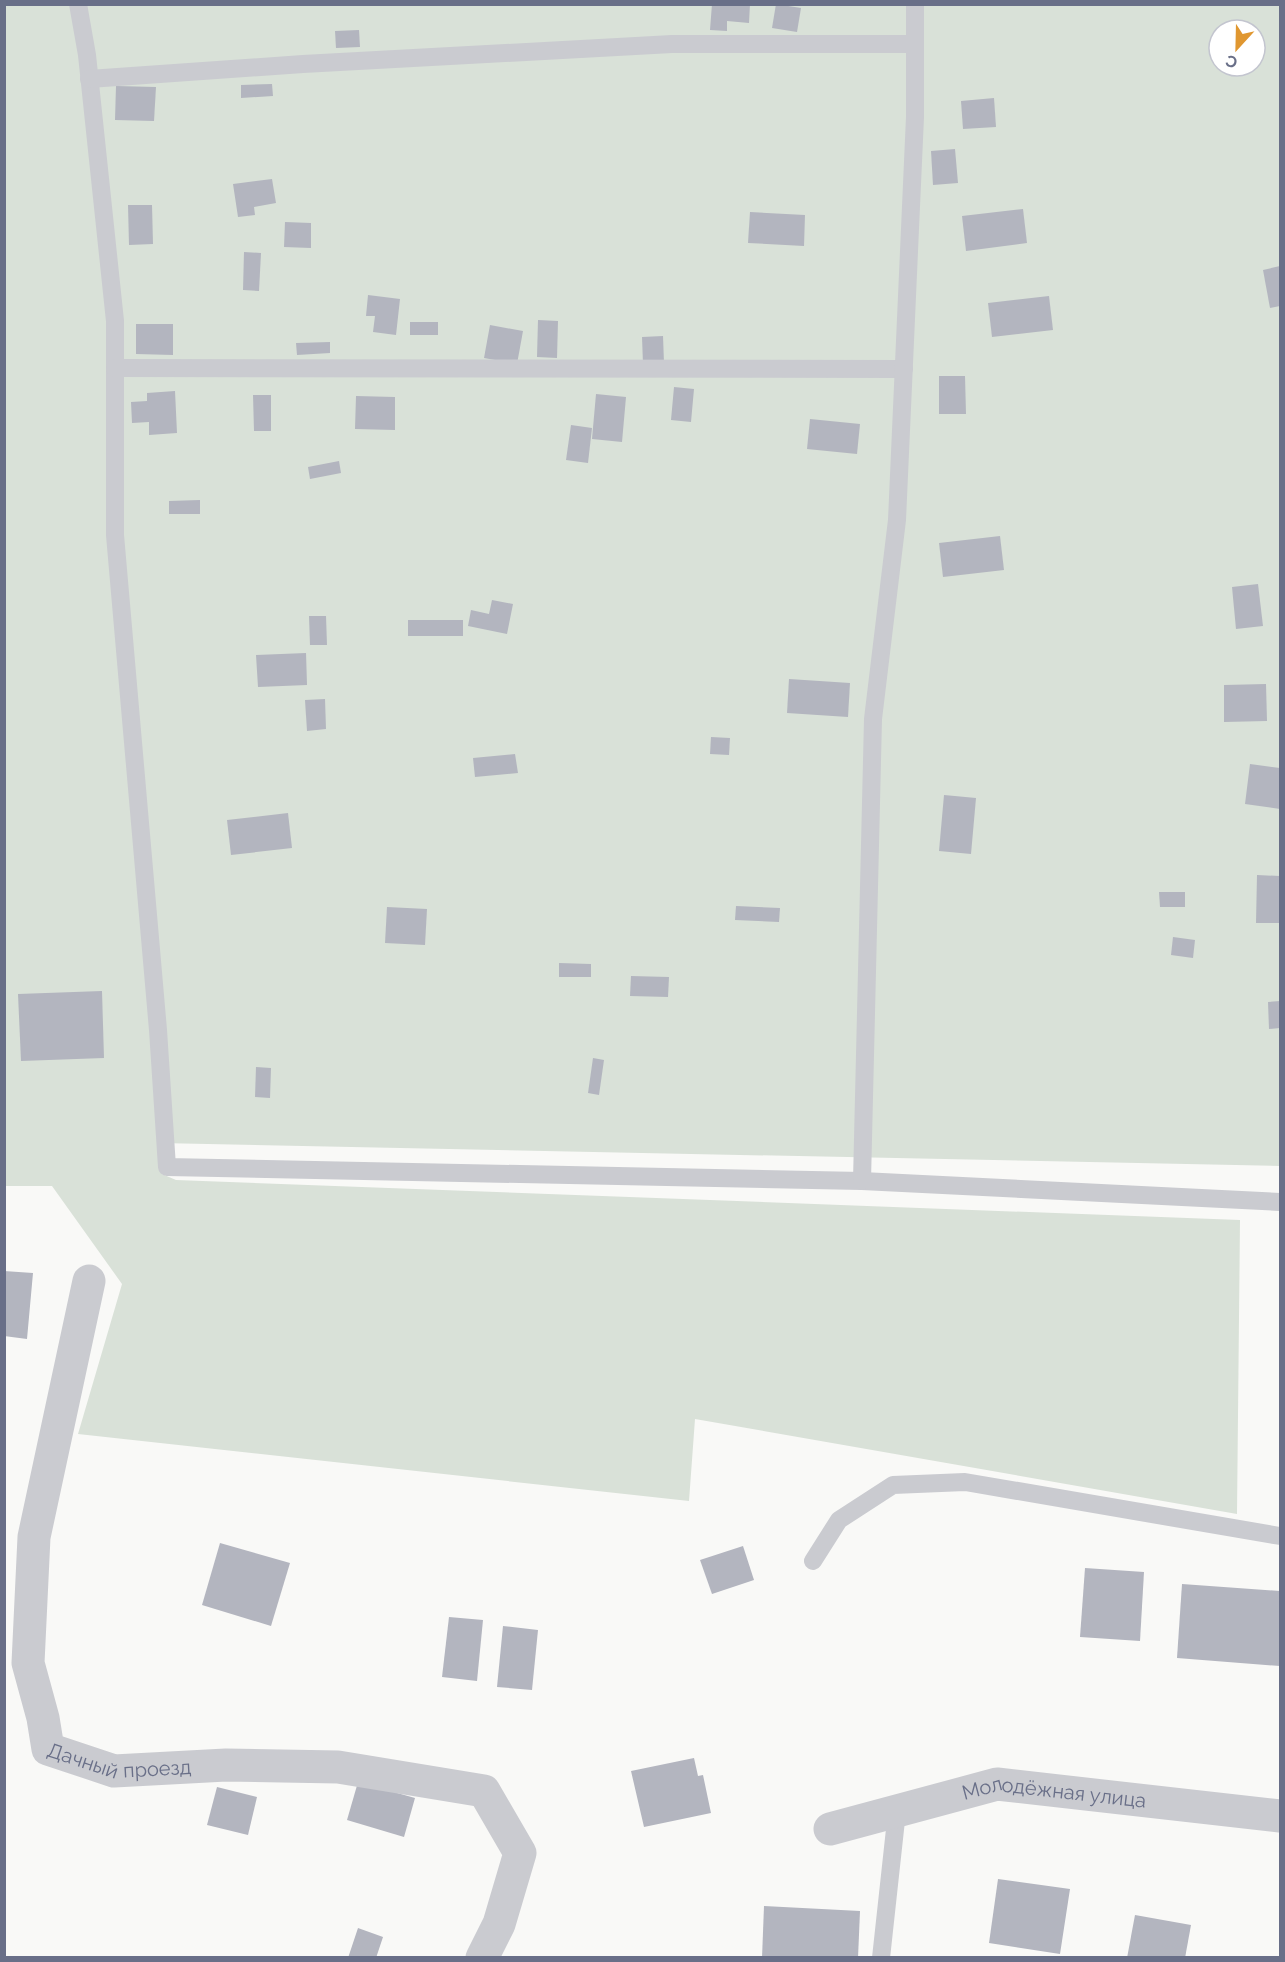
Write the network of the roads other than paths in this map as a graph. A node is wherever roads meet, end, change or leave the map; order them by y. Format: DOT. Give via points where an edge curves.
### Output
graph roads {
  1 [pos="78,4"];
  2 [pos="915,4"];
  3 [pos="915,44"];
  4 [pos="89,79"];
  5 [pos="115,368"];
  6 [pos="904,369"];
  7 [pos="862,1181"];
  8 [pos="1281,1202"];
  9 [pos="89,1281"];
  10 [pos="1281,1536"];
  11 [pos="813,1561"];
  12 [pos="897,1811"];
  13 [pos="1281,1816"];
  14 [pos="830,1829"];
  15 [pos="482,1958"];
  16 [pos="881,1958"];
  1 -- 4 [label="lane"];
  2 -- 3 [label="lane"];
  3 -- 4 [label="lane" via="672,44 303,63"];
  3 -- 6 [label="lane"];
  4 -- 5 [label="lane" via="115,321"];
  5 -- 6 [label="lane"];
  5 -- 7 [label="lane" via="115,535 167,1167"];
  6 -- 7 [label="lane" via="897,520 873,719"];
  7 -- 8 [label="lane"];
  9 -- 15 [label="street, Дачный проезд" via="34,1537 28,1664 48,1749 114,1770 226,1765 338,1767 484,1791 520,1852 499,1924"];
  10 -- 11 [label="lane" via="965,1482 893,1485 839,1520"];
  12 -- 13 [label="street, Молодёжная улица" via="997,1784"];
  12 -- 14 [label="street, Молодёжная улица"];
  12 -- 16 [label="lane"];
}
